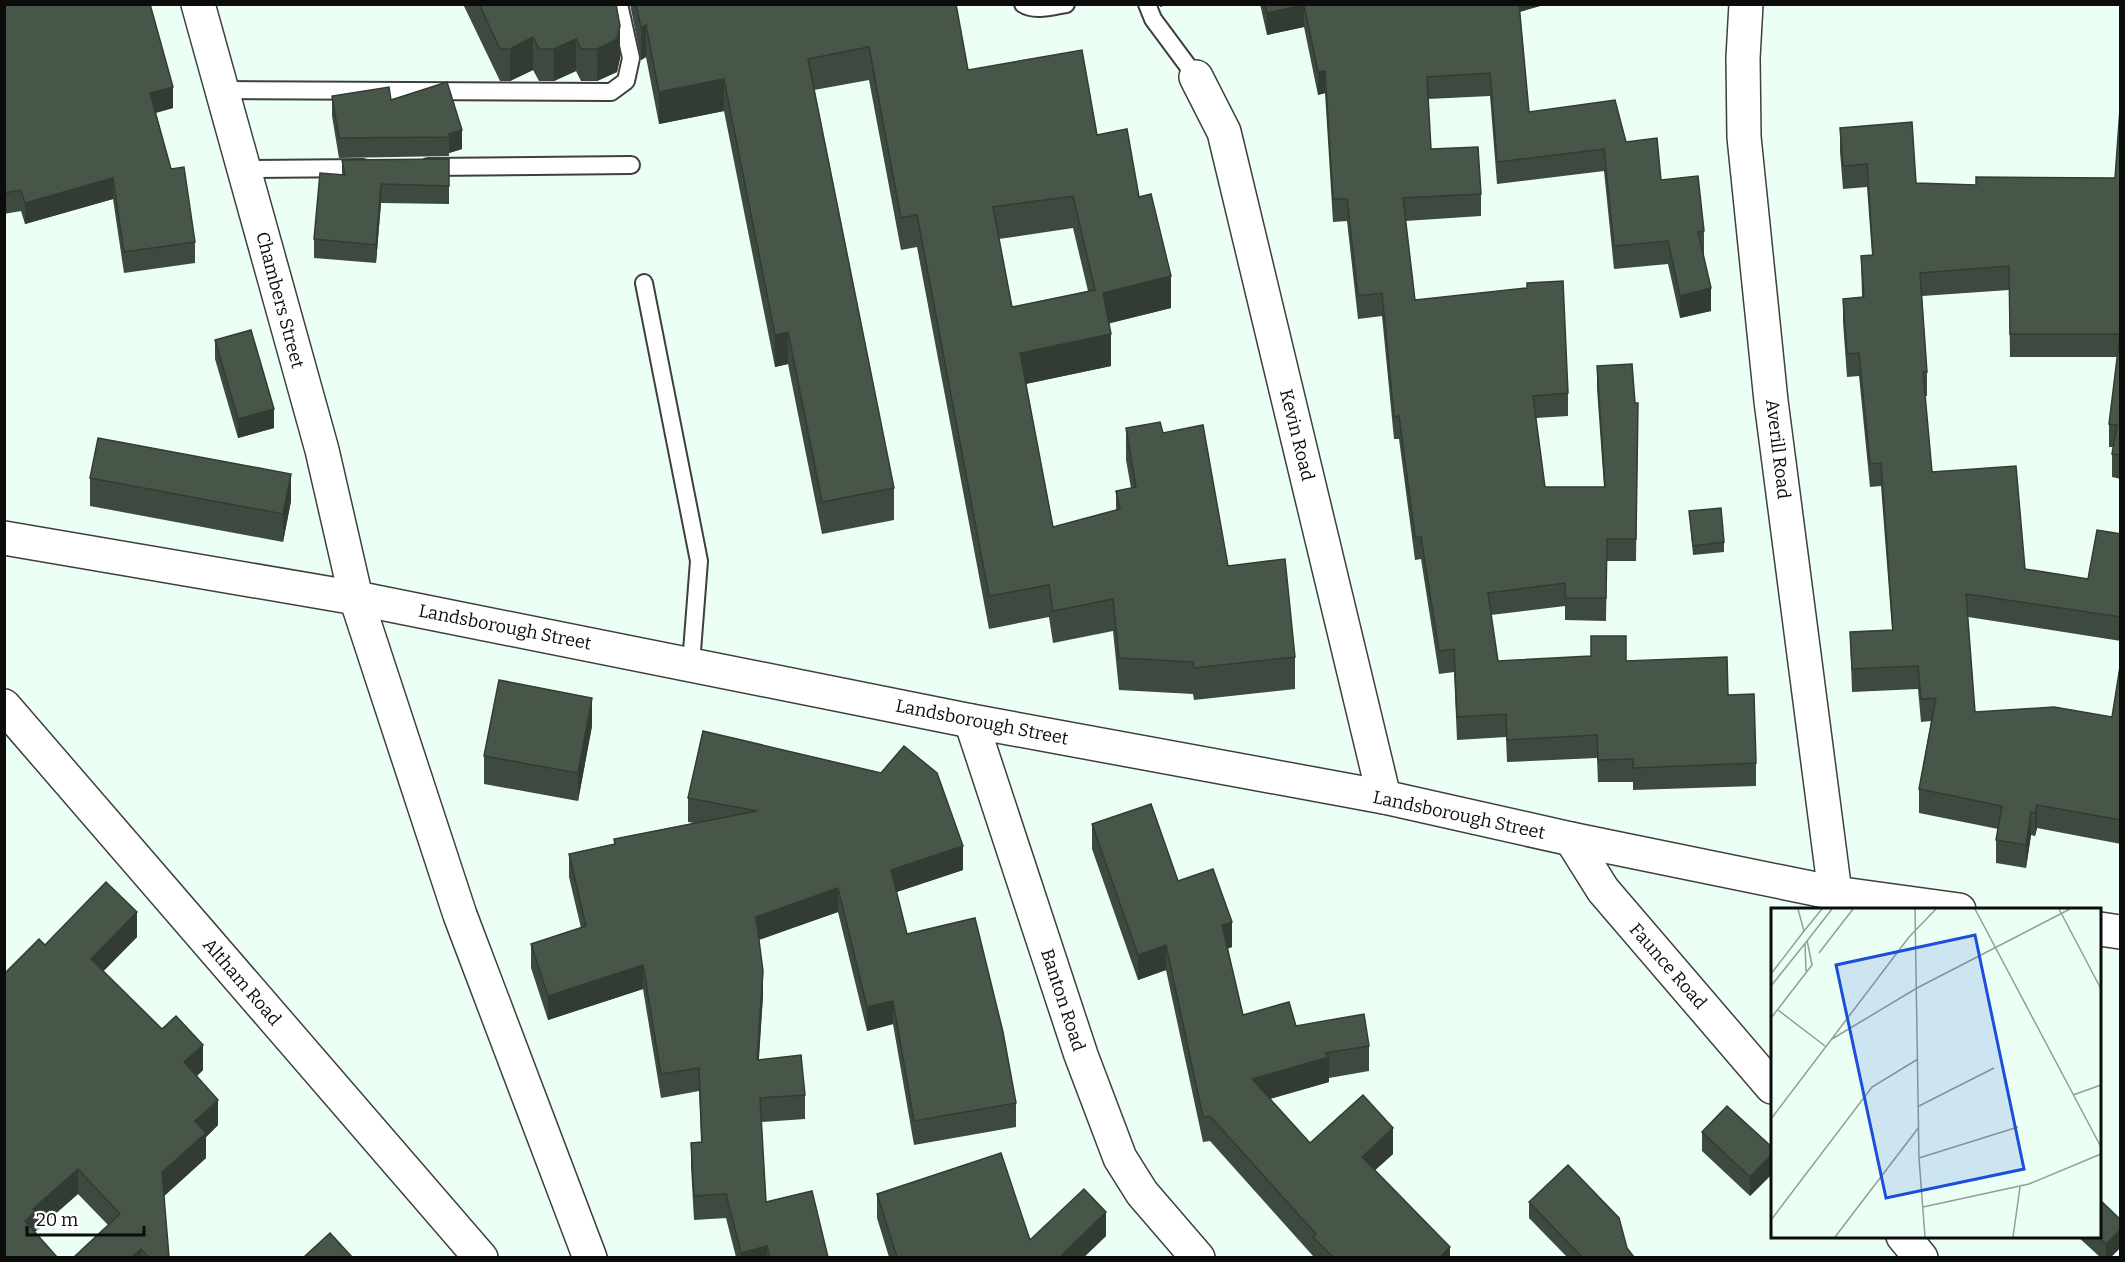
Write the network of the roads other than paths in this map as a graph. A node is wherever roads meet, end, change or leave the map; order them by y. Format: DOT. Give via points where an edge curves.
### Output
graph roads {
  1 [pos="198,4"];
  2 [pos="619,4"];
  3 [pos="1023,4"];
  4 [pos="1066,4"];
  5 [pos="1147,4"];
  6 [pos="1746,4"];
  7 [pos="1196,77"];
  8 [pos="222,90"];
  9 [pos="631,165"];
  10 [pos="385,167"];
  11 [pos="408,167"];
  12 [pos="244,169"];
  13 [pos="644,283"];
  14 [pos="4,538"];
  15 [pos="356,598"];
  16 [pos="691,664"];
  17 [pos="4,706"];
  18 [pos="971,721"];
  19 [pos="1384,797"];
  20 [pos="1571,839"];
  21 [pos="1835,893"];
  22 [pos="1951,908"];
  23 [pos="2101,929"];
  24 [pos="2121,932"];
  25 [pos="1771,1085"];
  26 [pos="1905,1238"];
  27 [pos="481,1257"];
  28 [pos="590,1257"];
  29 [pos="1198,1257"];
  30 [pos="1921,1257"];
  1 -- 8 [label="street, Chambers Street"];
  2 -- 8 [label="lane" via="631,58 626,81 611,92"];
  3 -- 4 [label="lane" via="1039,8"];
  5 -- 7 [label="lane" via="1153,19"];
  6 -- 21 [label="street, Averill Road" via="1744,137 1772,400"];
  7 -- 19 [label="street, Kevin Road" via="1224,132"];
  8 -- 12 [label="street, Chambers Street"];
  9 -- 11 [label="lane"];
  10 -- 12 [label="lane"];
  12 -- 15 [label="street, Chambers Street" via="322,450"];
  13 -- 16 [label="lane" via="699,561"];
  14 -- 15 [label="street, Landsborough Street"];
  15 -- 16 [label="street, Landsborough Street"];
  15 -- 28 [label="street" via="460,915"];
  16 -- 18 [label="street, Landsborough Street"];
  17 -- 27 [label="street, Altham Road"];
  18 -- 19 [label="street, Landsborough Street"];
  18 -- 29 [label="street, Banton Road" via="1081,1055 1120,1158 1142,1192"];
  19 -- 20 [label="street, Landsborough Street"];
  20 -- 21 [label="street, Landsborough Street"];
  20 -- 25 [label="street, Faunce Road" via="1604,890"];
  21 -- 22 [label="street, Landsborough Street"];
  23 -- 24 [label="street"];
  26 -- 30 [label="street"];
}
